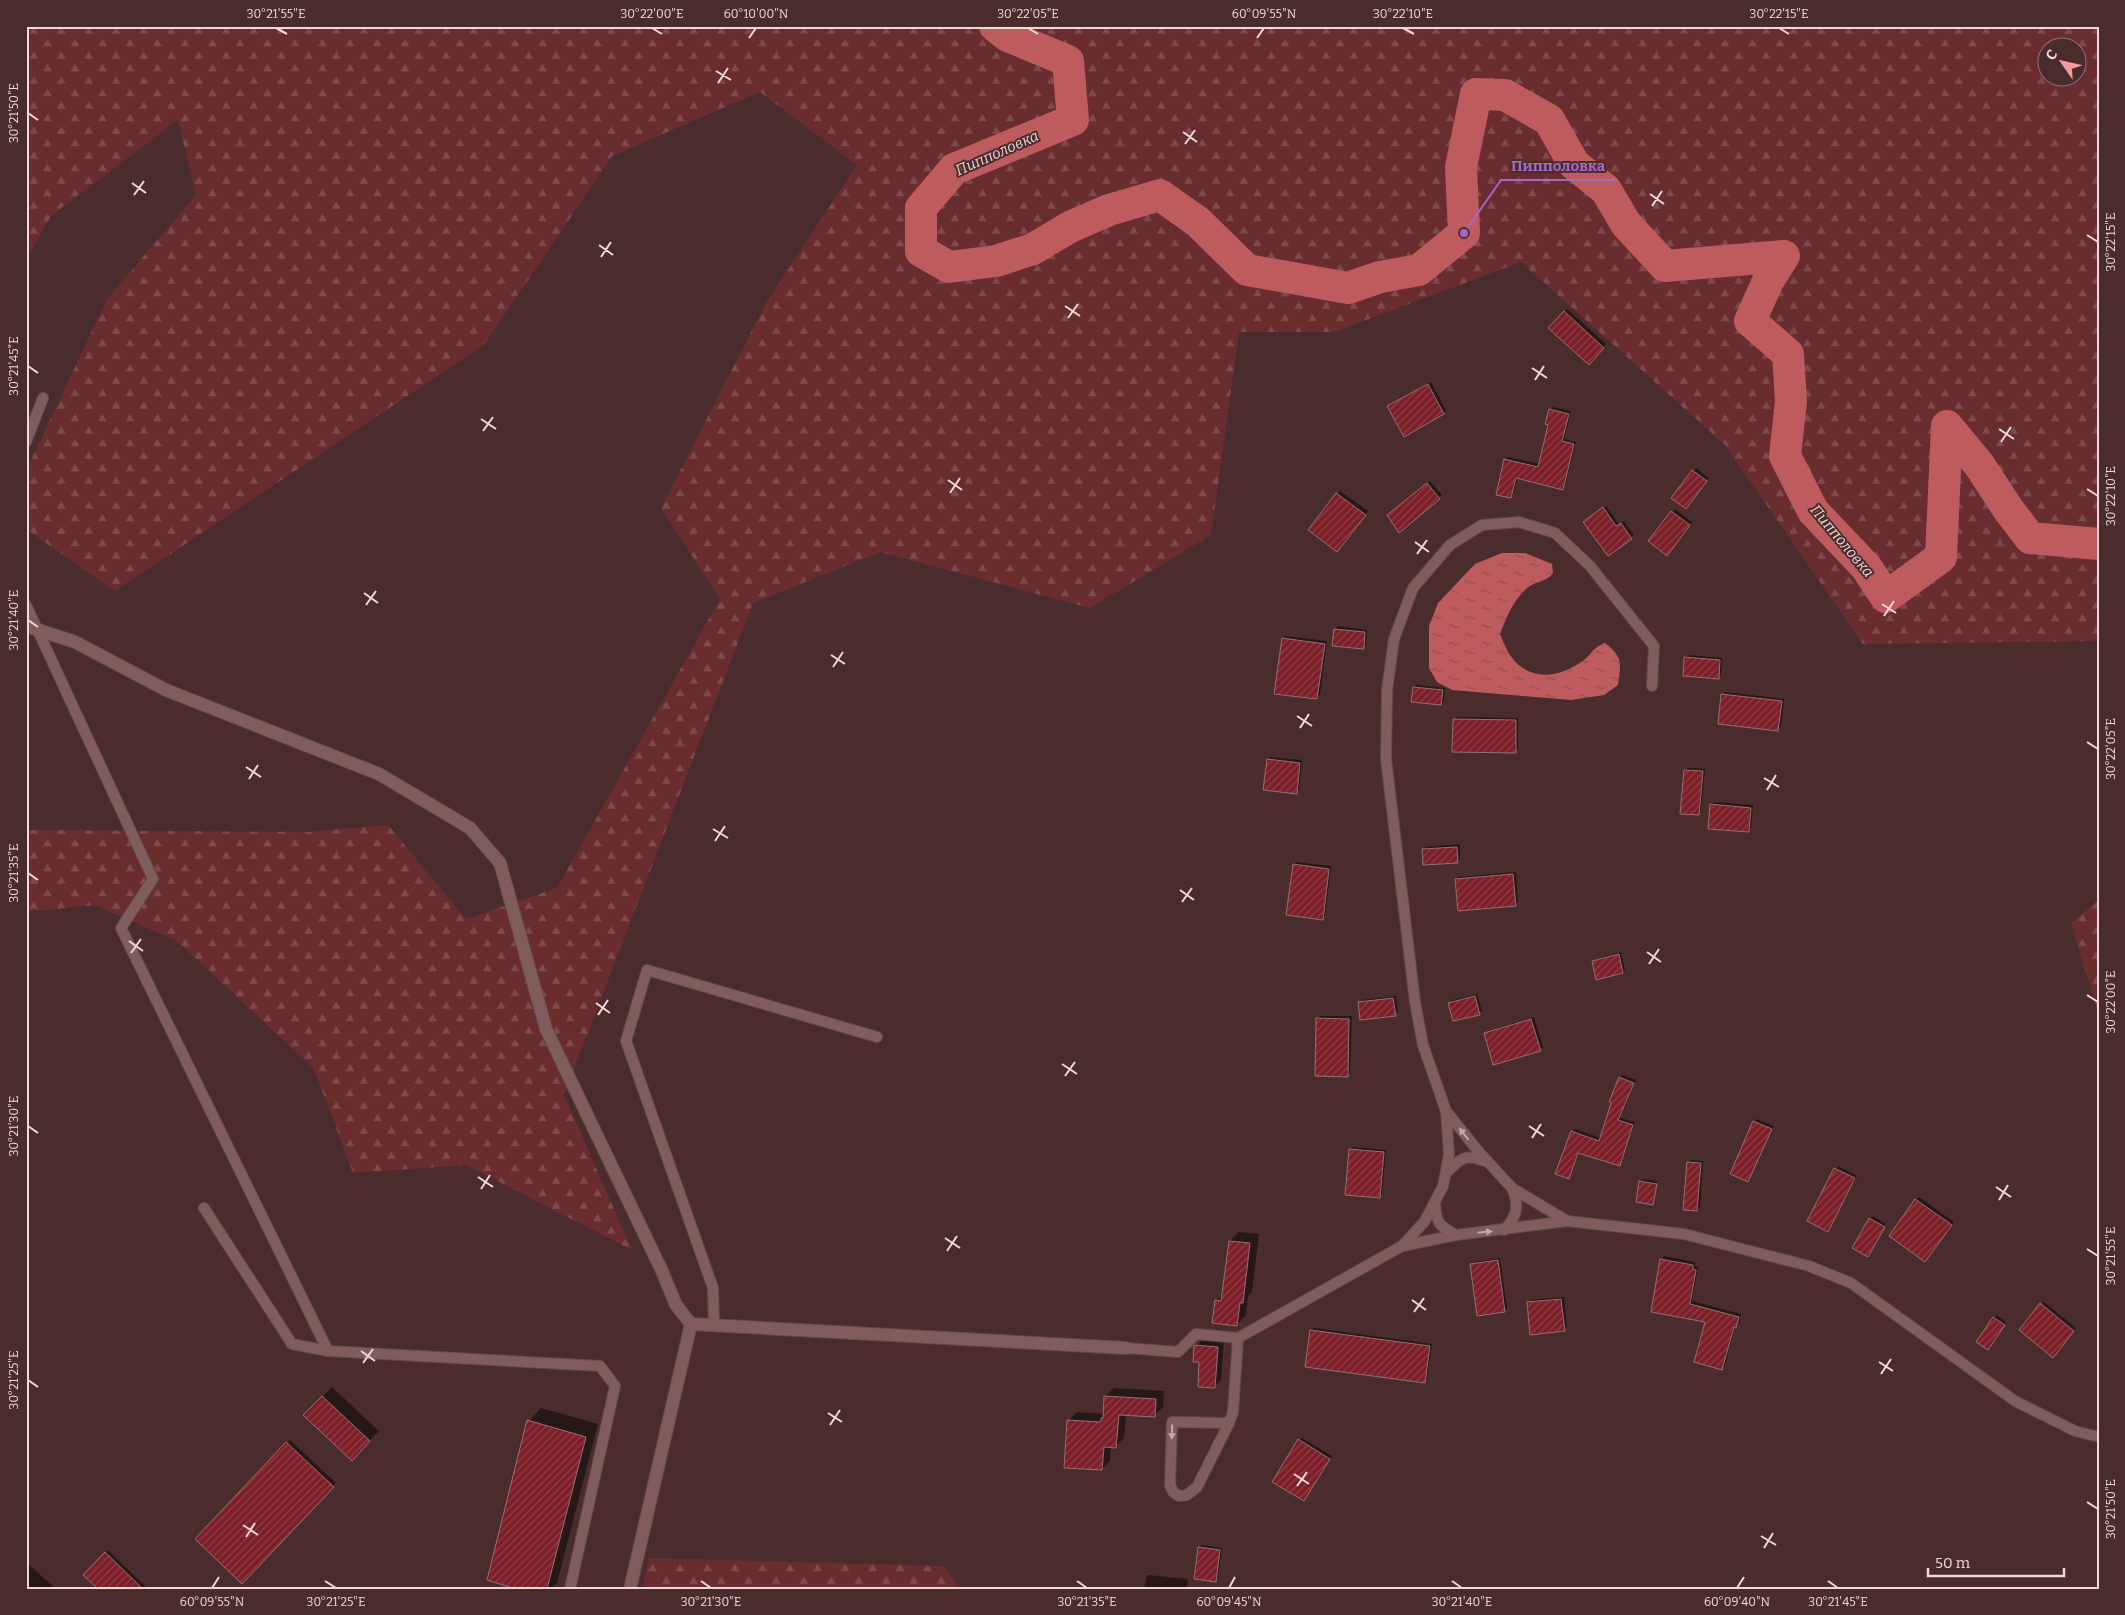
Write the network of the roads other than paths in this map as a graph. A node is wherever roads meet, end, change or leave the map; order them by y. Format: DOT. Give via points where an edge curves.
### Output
graph roads {
  1 [pos="43,398"];
  2 [pos="26,442"];
  3 [pos="26,605"];
  4 [pos="32,628"];
  5 [pos="1652,686"];
  6 [pos="877,1037"];
  7 [pos="1446,1111"];
  8 [pos="1488,1162"];
  9 [pos="1446,1173"];
  10 [pos="1512,1188"];
  11 [pos="1435,1202"];
  12 [pos="204,1208"];
  13 [pos="1567,1221"];
  14 [pos="1504,1230"];
  15 [pos="1456,1235"];
  16 [pos="1402,1246"];
  17 [pos="691,1324"];
  18 [pos="714,1325"];
  19 [pos="1238,1338"];
  20 [pos="1126,1348"];
  21 [pos="328,1351"];
  22 [pos="1229,1423"];
  23 [pos="2099,1437"];
  24 [pos="570,1589"];
  25 [pos="630,1589"];
  1 -- 2 [label="lane"];
  3 -- 4 [label="lane"];
  4 -- 17 [label="street" via="75,642 166,690 379,774 470,828 500,863 546,1029 676,1305"];
  4 -- 21 [label="lane" via="153,879 121,928"];
  5 -- 7 [label="lane" via="1654,646 1590,566 1555,533 1519,522 1482,525 1450,545 1413,588 1394,639 1387,690 1386,759 1415,1002 1423,1045"];
  6 -- 18 [label="lane" via="647,970 626,1040 713,1288"];
  8 -- 7 [label="lane, one-way"];
  7 -- 9 [label="lane" via="1449,1155"];
  8 -- 9 [label="lane" via="1473,1156 1462,1158"];
  8 -- 10 [label="lane"];
  9 -- 11 [label="lane"];
  10 -- 13 [label="lane"];
  10 -- 14 [label="lane" via="1517,1210"];
  11 -- 15 [label="lane" via="1441,1226"];
  11 -- 16 [label="lane" via="1425,1221"];
  12 -- 21 [label="lane" via="292,1344"];
  13 -- 14 [label="lane"];
  13 -- 23 [label="lane" via="1684,1234 1810,1266 1851,1283 2015,1401 2075,1431"];
  15 -- 14 [label="lane, one-way"];
  15 -- 16 [label="lane"];
  16 -- 19 [label="lane"];
  17 -- 18 [label="street"];
  17 -- 25 [label="street"];
  18 -- 20 [label="street"];
  19 -- 20 [label="lane" via="1196,1334 1178,1352"];
  19 -- 22 [label="lane" via="1233,1412"];
  21 -- 24 [label="lane" via="600,1366 615,1386"];
  22 -- 22 [label="lane, one-way" via="1172,1422 1170,1485 1173,1492 1179,1496 1187,1495 1197,1487"];
}
